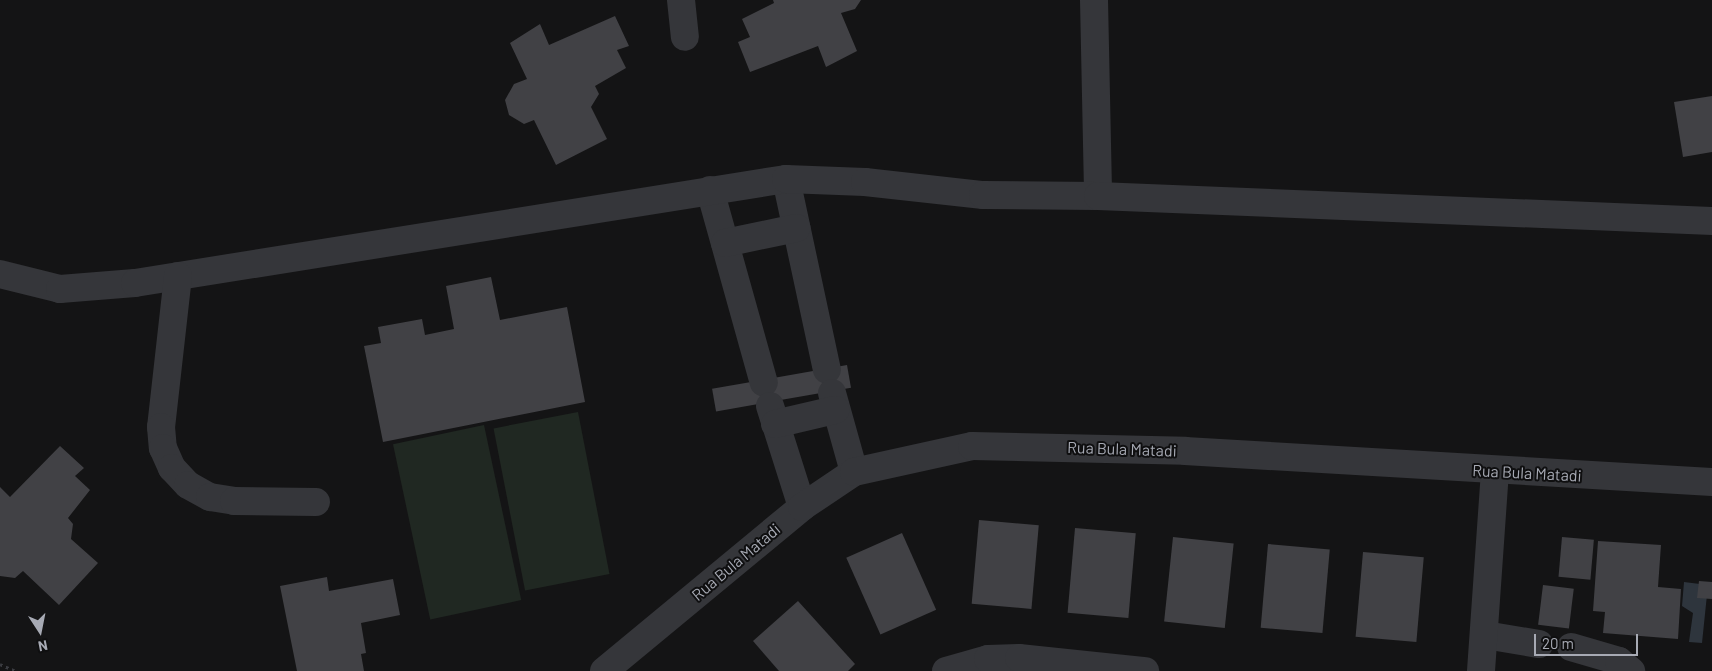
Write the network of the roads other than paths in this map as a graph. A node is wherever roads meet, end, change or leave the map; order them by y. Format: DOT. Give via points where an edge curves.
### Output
graph roads {
  1 [pos="681,0"];
  2 [pos="1094,0"];
  3 [pos="685,37"];
  4 [pos="786,179"];
  5 [pos="710,190"];
  6 [pos="1098,196"];
  7 [pos="1712,221"];
  8 [pos="796,228"];
  9 [pos="725,243"];
  10 [pos="0,274"];
  11 [pos="178,276"];
  12 [pos="831,391"];
  13 [pos="770,404"];
  14 [pos="1495,471"];
  15 [pos="854,472"];
  16 [pos="1712,482"];
  17 [pos="316,502"];
  18 [pos="802,507"];
  19 [pos="1485,635"];
  20 [pos="1539,644"];
  21 [pos="1571,647"];
  22 [pos="604,671"];
  23 [pos="946,671"];
  24 [pos="1145,671"];
  25 [pos="1481,671"];
  26 [pos="1631,671"];
  1 -- 3 [label="street"];
  2 -- 6 [label="street"];
  4 -- 5 [label="street"];
  4 -- 6 [label="street" via="865,182 983,195"];
  4 -- 8 [label="street"];
  5 -- 9 [label="street"];
  5 -- 11 [label="street"];
  6 -- 7 [label="street"];
  8 -- 9 [label="street"];
  8 -- 12 [label="street"];
  9 -- 13 [label="street"];
  10 -- 11 [label="street" via="60,289"];
  11 -- 17 [label="street" via="161,427 163,448 172,468 188,485 210,497 234,501"];
  12 -- 13 [label="street"];
  12 -- 15 [label="street"];
  13 -- 18 [label="street"];
  14 -- 15 [label="street, Rua Bula Matadi" via="1145,450 972,446"];
  14 -- 16 [label="street, Rua Bula Matadi"];
  14 -- 19 [label="street"];
  15 -- 18 [label="street, Rua Bula Matadi"];
  18 -- 22 [label="street, Rua Bula Matadi"];
  19 -- 20 [label="street"];
  19 -- 25 [label="street"];
  21 -- 26 [label="street" via="1619,661"];
  23 -- 24 [label="street" via="988,658 1019,658"];
}
